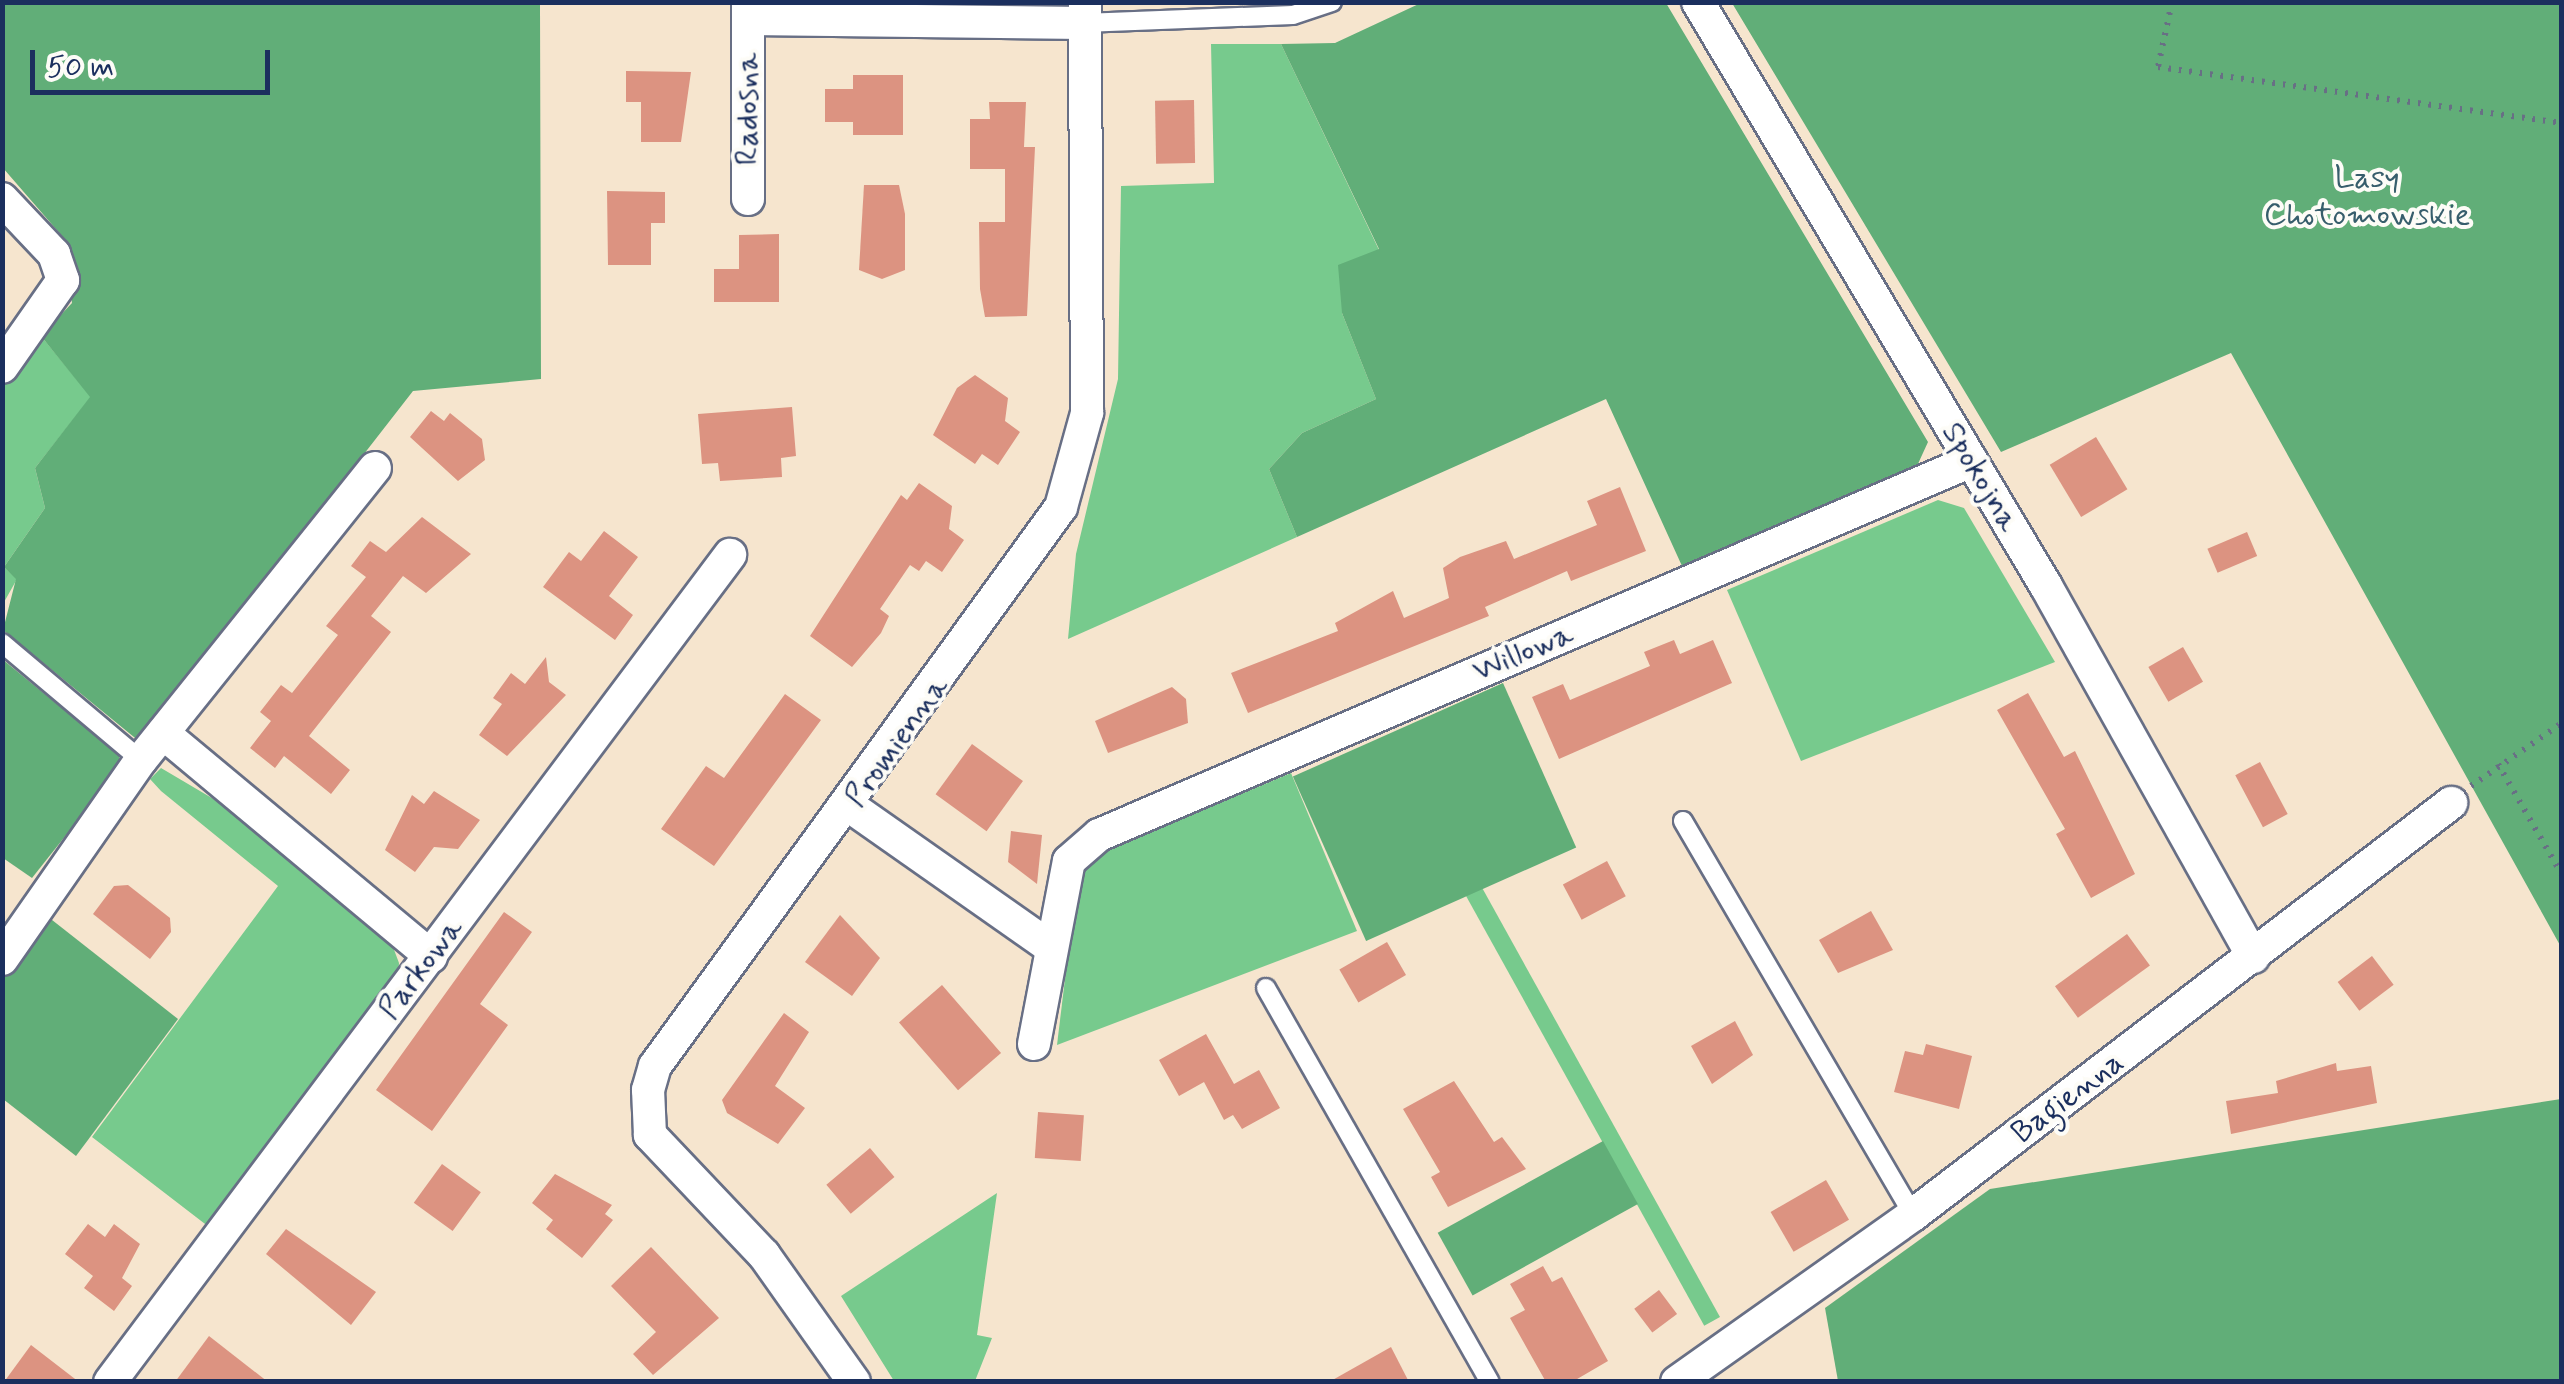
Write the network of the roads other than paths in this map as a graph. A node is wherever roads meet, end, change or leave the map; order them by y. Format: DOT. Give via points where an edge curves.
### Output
graph roads {
  1 [pos="1332,2"];
  2 [pos="1698,2"];
  3 [pos="748,11"];
  4 [pos="1084,13"];
  5 [pos="2,199"];
  6 [pos="748,199"];
  7 [pos="2,367"];
  8 [pos="1971,461"];
  9 [pos="375,468"];
  10 [pos="730,555"];
  11 [pos="2,642"];
  12 [pos="163,734"];
  13 [pos="141,760"];
  14 [pos="2452,804"];
  15 [pos="850,807"];
  16 [pos="1684,821"];
  17 [pos="1047,945"];
  18 [pos="431,956"];
  19 [pos="2253,957"];
  20 [pos="2,958"];
  21 [pos="1266,988"];
  22 [pos="1034,1044"];
  23 [pos="1913,1215"];
  24 [pos="110,1382"];
  25 [pos="854,1382"];
  26 [pos="1490,1382"];
  27 [pos="1677,1382"];
  1 -- 4 [label="lane" via="1293,15"];
  2 -- 8 [label="street, Spokojna"];
  3 -- 4 [label="street, Radosna"];
  3 -- 6 [label="street, Radosna"];
  4 -- 15 [label="street, Promienna" via="1087,413 1074,472 1061,508"];
  5 -- 7 [label="street" via="54,254 63,280"];
  8 -- 17 [label="street, Willowa" via="1078,848"];
  8 -- 19 [label="street, Spokojna"];
  9 -- 12 [label="street"];
  10 -- 18 [label="street, Parkowa"];
  11 -- 13 [label="lane"];
  12 -- 13 [label="street"];
  12 -- 18 [label="street"];
  13 -- 20 [label="street"];
  14 -- 19 [label="street, Bagienna"];
  15 -- 17 [label="street"];
  15 -- 25 [label="street, Promienna" via="655,1066 646,1107 650,1135 764,1255"];
  16 -- 23 [label="lane"];
  17 -- 22 [label="street"];
  18 -- 24 [label="street, Parkowa"];
  19 -- 23 [label="street, Bagienna"];
  21 -- 26 [label="lane"];
  23 -- 27 [label="street, Bagienna"];
}
